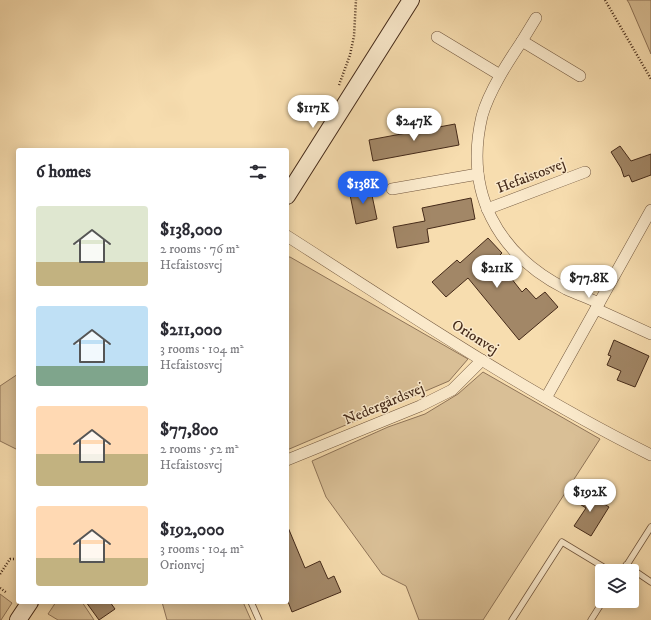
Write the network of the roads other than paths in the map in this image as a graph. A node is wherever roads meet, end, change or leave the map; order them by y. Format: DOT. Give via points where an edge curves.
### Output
graph roads {
  1 [pos="411,0"];
  2 [pos="536,18"];
  3 [pos="436,37"];
  4 [pos="522,41"];
  5 [pos="500,75"];
  6 [pos="580,76"];
  7 [pos="585,172"];
  8 [pos="478,174"];
  9 [pos="392,189"];
  10 [pos="289,193"];
  11 [pos="487,209"];
  12 [pos="651,210"];
  13 [pos="289,237"];
  14 [pos="598,306"];
  15 [pos="651,334"];
  16 [pos="482,360"];
  17 [pos="546,398"];
  18 [pos="651,455"];
  19 [pos="289,459"];
  20 [pos="650,531"];
  21 [pos="598,564"];
  22 [pos="627,564"];
  23 [pos="639,574"];
  24 [pos="651,582"];
  25 [pos="29,604"];
  26 [pos="252,604"];
  27 [pos="599,608"];
  28 [pos="18,620"];
  29 [pos="259,620"];
  30 [pos="512,620"];
  31 [pos="591,620"];
  1 -- 10 [label="street"];
  2 -- 4 [label="street, Hefaistosvej"];
  3 -- 5 [label="street"];
  4 -- 5 [label="street, Hefaistosvej"];
  4 -- 6 [label="street"];
  5 -- 8 [label="street, Hefaistosvej" via="482,115 477,147"];
  7 -- 11 [label="street, Hefaistosvej"];
  8 -- 9 [label="street, Hefaistosvej"];
  8 -- 11 [label="street, Hefaistosvej" via="481,194"];
  11 -- 14 [label="street, Hefaistosvej" via="510,247 537,270"];
  12 -- 14 [label="street"];
  13 -- 16 [label="street, Orionvej"];
  14 -- 15 [label="street, Hefaistosvej"];
  14 -- 17 [label="street"];
  16 -- 17 [label="street, Orionvej"];
  16 -- 19 [label="street, Nedergårdsvej" via="452,390 420,406"];
  17 -- 18 [label="street, Orionvej" via="597,428"];
  20 -- 22 [label="lane"];
  21 -- 30 [label="lane" via="562,542"];
  23 -- 24 [label="lane"];
  25 -- 28 [label="street"];
  26 -- 29 [label="lane"];
  27 -- 31 [label="lane"];
}
